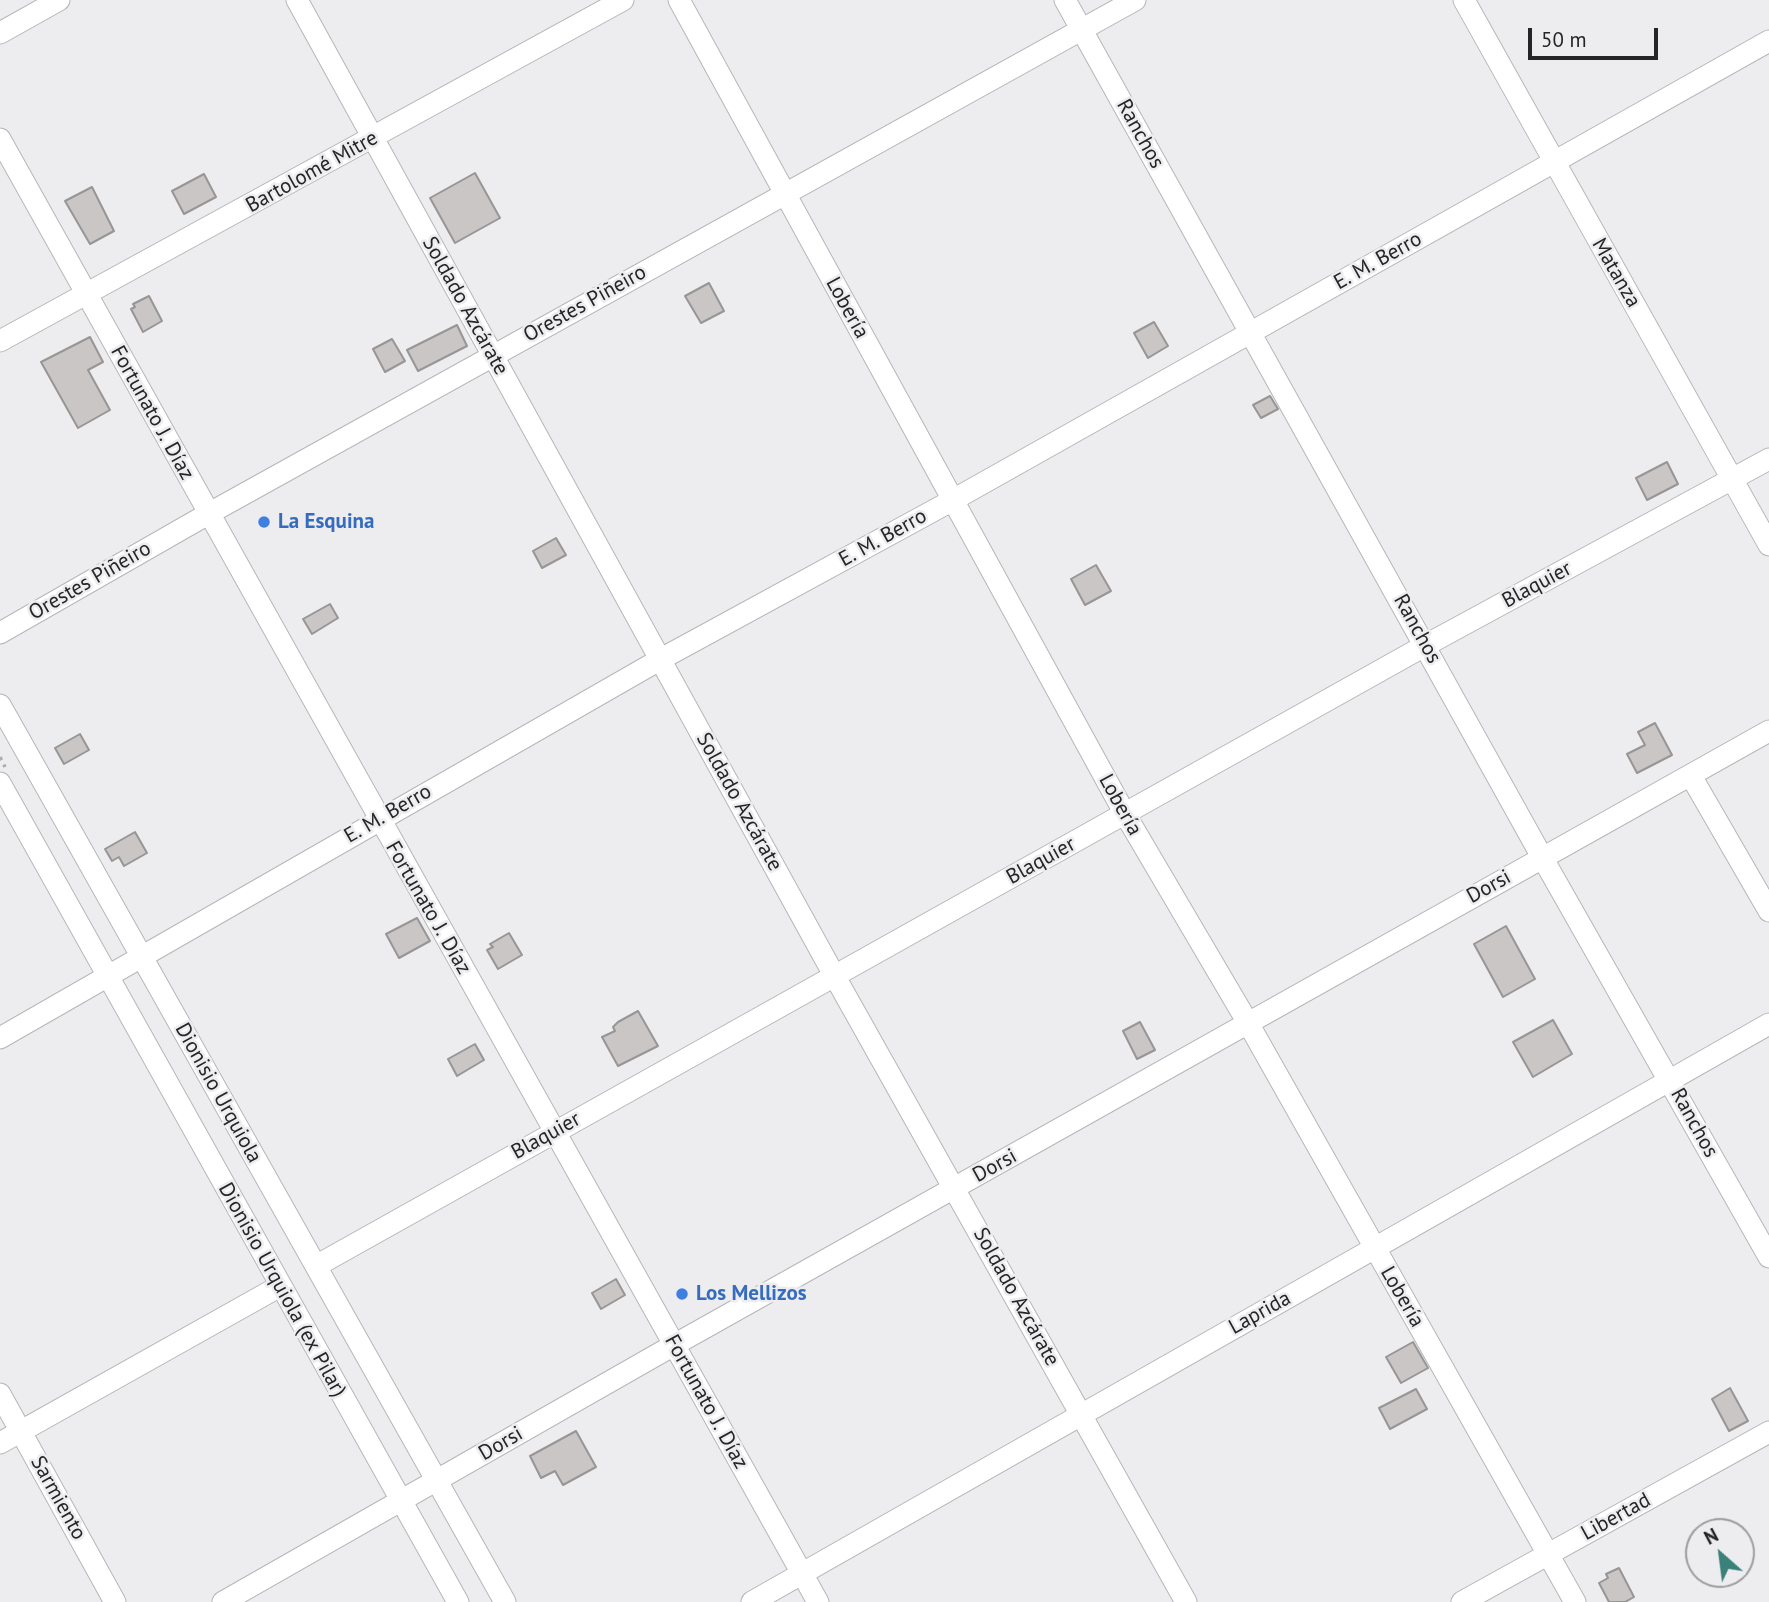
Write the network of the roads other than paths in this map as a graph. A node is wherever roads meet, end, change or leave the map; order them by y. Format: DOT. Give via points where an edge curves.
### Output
graph roads {
  1 [pos="59,0"];
  2 [pos="297,0"];
  3 [pos="623,0"];
  4 [pos="679,0"];
  5 [pos="1065,0"];
  6 [pos="1135,0"];
  7 [pos="1464,0"];
  8 [pos="1081,30"];
  9 [pos="0,33"];
  10 [pos="1769,40"];
  11 [pos="0,139"];
  12 [pos="374,139"];
  13 [pos="1553,163"];
  14 [pos="784,193"];
  15 [pos="86,295"];
  16 [pos="1251,332"];
  17 [pos="0,341"];
  18 [pos="492,356"];
  19 [pos="1769,459"];
  20 [pos="1733,479"];
  21 [pos="953,500"];
  22 [pos="208,514"];
  23 [pos="1769,545"];
  24 [pos="0,633"];
  25 [pos="1426,645"];
  26 [pos="660,660"];
  27 [pos="0,705"];
  28 [pos="1769,731"];
  29 [pos="1691,776"];
  30 [pos="0,783"];
  31 [pos="1125,814"];
  32 [pos="378,819"];
  33 [pos="1542,857"];
  34 [pos="1769,911"];
  35 [pos="143,959"];
  36 [pos="834,975"];
  37 [pos="108,978"];
  38 [pos="1248,1023"];
  39 [pos="1769,1024"];
  40 [pos="0,1038"];
  41 [pos="1670,1081"];
  42 [pos="555,1131"];
  43 [pos="956,1188"];
  44 [pos="1375,1248"];
  45 [pos="1769,1257"];
  46 [pos="316,1266"];
  47 [pos="280,1286"];
  48 [pos="674,1345"];
  49 [pos="0,1394"];
  50 [pos="1080,1414"];
  51 [pos="21,1431"];
  52 [pos="1769,1432"];
  53 [pos="0,1443"];
  54 [pos="437,1480"];
  55 [pos="400,1501"];
  56 [pos="1548,1554"];
  57 [pos="802,1573"];
  58 [pos="115,1602"];
  59 [pos="223,1602"];
  60 [pos="458,1602"];
  61 [pos="505,1602"];
  62 [pos="752,1602"];
  63 [pos="818,1602"];
  64 [pos="1186,1602"];
  65 [pos="1462,1602"];
  66 [pos="1575,1602"];
  1 -- 9 [label="street"];
  2 -- 12 [label="street, Soldado Azcárate"];
  3 -- 12 [label="street, Bartolomé Mitre"];
  4 -- 14 [label="street, Lobería"];
  5 -- 8 [label="street, Ranchos"];
  6 -- 8 [label="street, Orestes Piñeiro"];
  7 -- 13 [label="street, Matanza"];
  8 -- 14 [label="street, Orestes Piñeiro"];
  8 -- 16 [label="street, Ranchos"];
  10 -- 13 [label="street, E. M. Berro"];
  11 -- 15 [label="street, Fortunato J. Díaz"];
  12 -- 15 [label="street, Bartolomé Mitre"];
  12 -- 18 [label="street, Soldado Azcárate"];
  13 -- 16 [label="street, E. M. Berro"];
  13 -- 20 [label="street, Matanza"];
  14 -- 18 [label="street, Orestes Piñeiro"];
  14 -- 21 [label="street, Lobería"];
  15 -- 17 [label="street, Bartolomé Mitre"];
  15 -- 22 [label="street, Fortunato J. Díaz"];
  16 -- 21 [label="street, E. M. Berro"];
  16 -- 25 [label="street, Ranchos"];
  18 -- 22 [label="street, Orestes Piñeiro"];
  18 -- 26 [label="street, Soldado Azcárate"];
  19 -- 20 [label="street, Blaquier"];
  20 -- 23 [label="street, Matanza"];
  20 -- 25 [label="street, Blaquier"];
  21 -- 26 [label="street, E. M. Berro"];
  21 -- 31 [label="street, Lobería"];
  22 -- 24 [label="street, Orestes Piñeiro"];
  22 -- 32 [label="street, Fortunato J. Díaz"];
  25 -- 31 [label="street, Blaquier"];
  25 -- 33 [label="street, Ranchos"];
  26 -- 32 [label="street, E. M. Berro"];
  26 -- 36 [label="street, Soldado Azcárate"];
  27 -- 35 [label="street, Dionisio Urquiola"];
  28 -- 29 [label="street, Dorsi"];
  29 -- 33 [label="street, Dorsi"];
  29 -- 34 [label="street"];
  30 -- 37 [label="street"];
  31 -- 36 [label="street, Blaquier"];
  31 -- 38 [label="street, Lobería"];
  32 -- 35 [label="street, E. M. Berro"];
  32 -- 42 [label="street, Fortunato J. Díaz"];
  33 -- 38 [label="street, Dorsi"];
  33 -- 41 [label="street, Ranchos"];
  35 -- 37 [label="street, E. M. Berro"];
  35 -- 46 [label="street, Dionisio Urquiola"];
  36 -- 42 [label="street, Blaquier"];
  36 -- 43 [label="street, Soldado Azcárate"];
  37 -- 40 [label="street, E. M. Berro"];
  37 -- 47 [label="street, Dionisio Urquiola (ex Pilar)"];
  38 -- 43 [label="street, Dorsi"];
  38 -- 44 [label="street, Lobería"];
  39 -- 41 [label="street, Laprida"];
  41 -- 44 [label="street, Laprida"];
  41 -- 45 [label="street, Ranchos"];
  42 -- 46 [label="street, Blaquier"];
  42 -- 48 [label="street, Fortunato J. Díaz"];
  43 -- 48 [label="street, Dorsi"];
  43 -- 50 [label="street, Soldado Azcárate"];
  44 -- 50 [label="street, Laprida"];
  44 -- 56 [label="street, Lobería"];
  46 -- 54 [label="street, Dionisio Urquiola"];
  47 -- 51 [label="street"];
  47 -- 55 [label="street, Dionisio Urquiola (ex Pilar)"];
  48 -- 54 [label="street, Dorsi"];
  48 -- 57 [label="street, Fortunato J. Díaz"];
  49 -- 51 [label="street, Sarmiento"];
  50 -- 57 [label="street, Laprida"];
  50 -- 64 [label="street, Soldado Azcárate"];
  51 -- 53 [label="street"];
  51 -- 58 [label="street, Sarmiento"];
  52 -- 56 [label="street, Libertad"];
  54 -- 55 [label="street, Dorsi"];
  54 -- 61 [label="street"];
  55 -- 59 [label="street, Dorsi"];
  55 -- 60 [label="street, Dionisio Urquiola (ex Pilar)"];
  56 -- 65 [label="street, Libertad"];
  56 -- 66 [label="street, Lobería"];
  57 -- 62 [label="street, Laprida"];
  57 -- 63 [label="street, Fortunato J. Díaz"];
}
